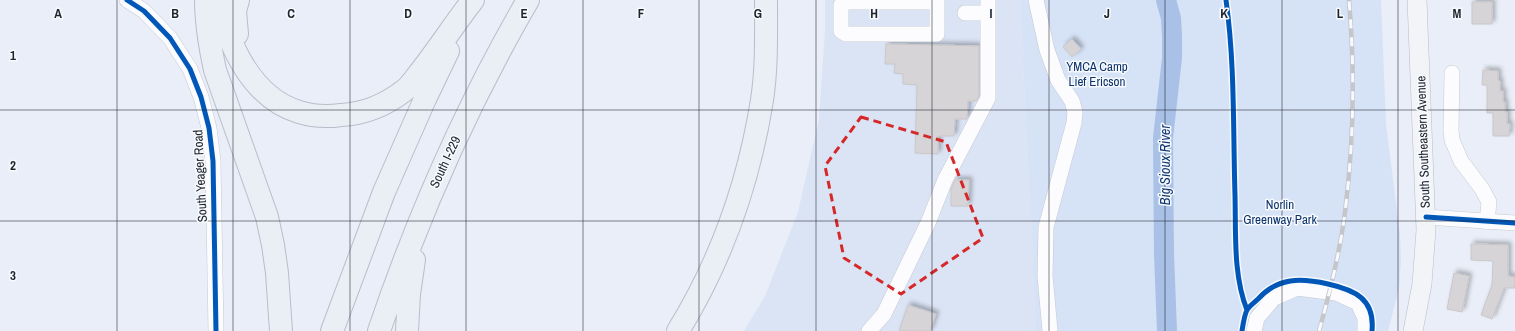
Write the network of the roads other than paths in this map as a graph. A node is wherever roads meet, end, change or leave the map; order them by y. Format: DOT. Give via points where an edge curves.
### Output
graph roads {
  1 [pos="126,0"];
  2 [pos="206,0"];
  3 [pos="221,0"];
  4 [pos="238,0"];
  5 [pos="473,0"];
  6 [pos="478,0"];
  7 [pos="528,0"];
  8 [pos="766,0"];
  9 [pos="781,0"];
  10 [pos="1036,0"];
  11 [pos="1417,0"];
  12 [pos="923,1"];
  13 [pos="988,6"];
  14 [pos="965,13"];
  15 [pos="242,63"];
  16 [pos="1452,73"];
  17 [pos="442,167"];
  18 [pos="1426,217"];
  19 [pos="1487,222"];
  20 [pos="1515,223"];
  21 [pos="216,331"];
  22 [pos="281,331"];
  23 [pos="332,331"];
  24 [pos="379,331"];
  25 [pos="407,331"];
  26 [pos="678,331"];
  27 [pos="694,331"];
  28 [pos="869,331"];
  29 [pos="1050,331"];
  30 [pos="1254,331"];
  31 [pos="1365,331"];
  32 [pos="1413,331"];
  1 -- 21 [label="street, South Yeager Road" via="144,11 170,38 190,69 201,97 209,128 213,161"];
  2 -- 22 [label="highway" via="209,45 215,70 267,217 272,238"];
  3 -- 15 [label="highway" via="232,42"];
  4 -- 15 [label="highway" via="236,27"];
  5 -- 15 [label="highway" via="406,89 380,105 353,114 332,116 298,112 270,96 249,75"];
  6 -- 23 [label="highway" via="448,51 403,148"];
  7 -- 17 [label="highway, South I-229" via="492,65"];
  8 -- 26 [label="highway" via="762,92 750,160 716,260"];
  9 -- 27 [label="highway" via="779,68 766,155 753,202 734,254"];
  10 -- 29 [label="street" via="1047,50 1058,80 1072,101 1075,112 1046,227 1045,276"];
  11 -- 18 [label="main road, South Southeastern Avenue"];
  12 -- 12 [label="street" via="937,2 944,34 846,34 841,31 841,5 845,2"];
  13 -- 14 [label="street"];
  13 -- 28 [label="street" via="988,98 945,180 928,223 884,314"];
  16 -- 19 [label="street" via="1452,140 1461,161 1489,202"];
  17 -- 24 [label="highway, South I-229" via="395,283"];
  17 -- 25 [label="highway" via="416,250 409,294"];
  18 -- 19 [label="street"];
  18 -- 32 [label="main road, South Southeastern Avenue" via="1425,258"];
  19 -- 20 [label="street"];
  30 -- 31 [label="street" via="1256,318 1274,298 1297,288 1336,293 1358,302 1365,318"];
}
